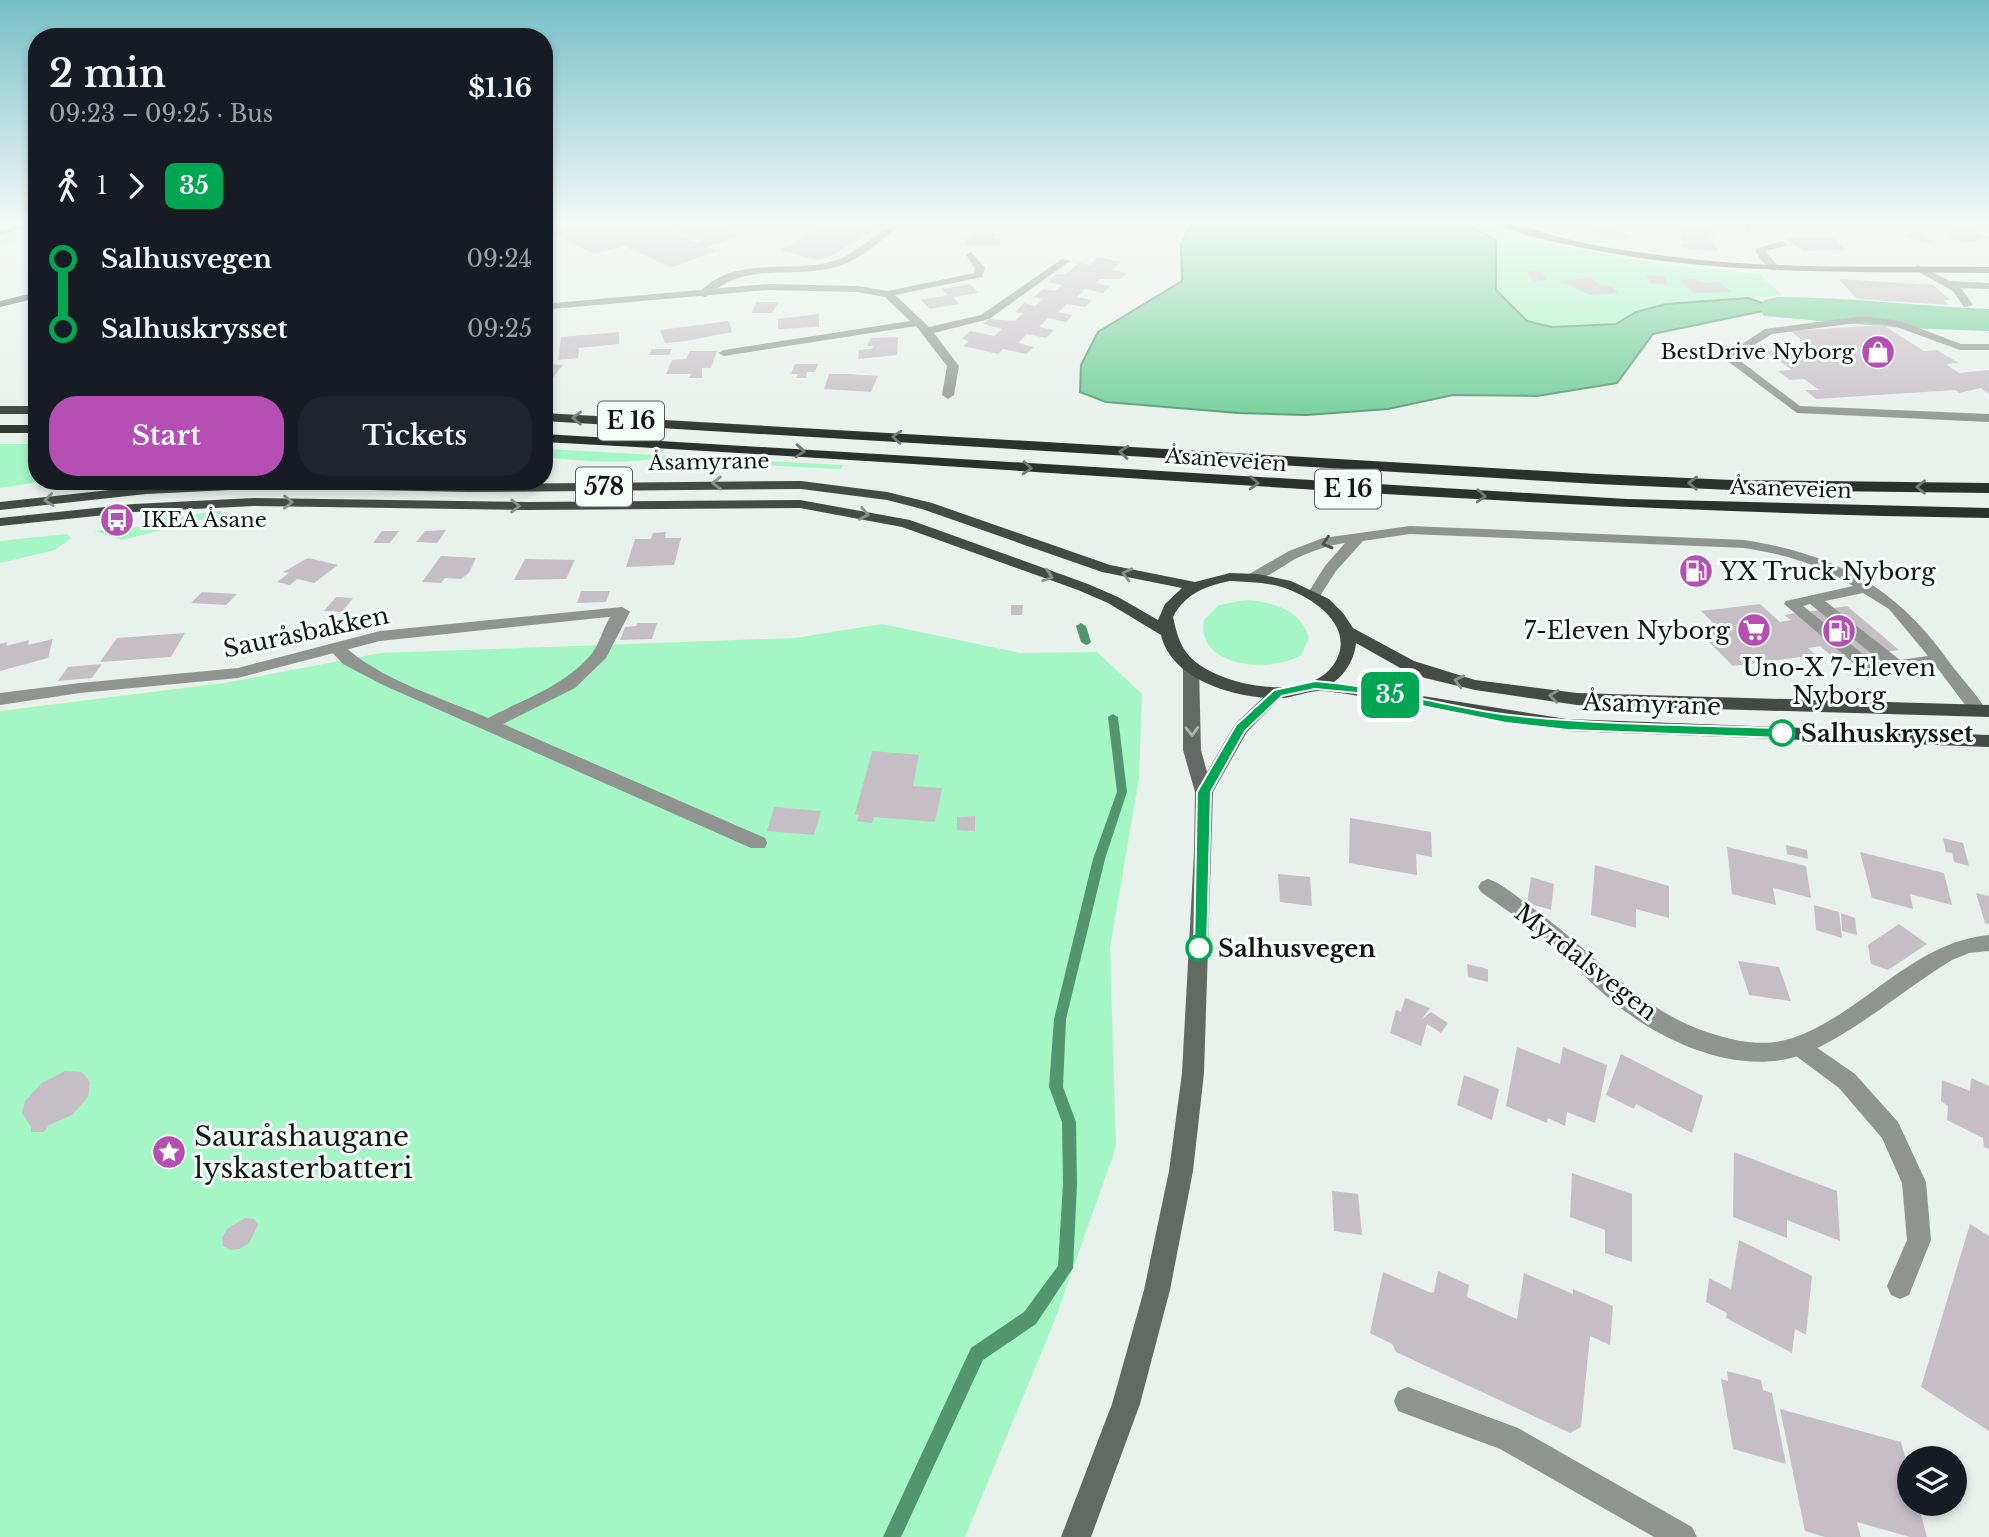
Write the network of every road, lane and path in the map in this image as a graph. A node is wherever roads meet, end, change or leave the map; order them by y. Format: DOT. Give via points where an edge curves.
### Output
graph roads {
  1 [pos="28,293"];
  2 [pos="705,293"];
  3 [pos="727,293"];
  4 [pos="874,293"];
  5 [pos="894,293"];
  6 [pos="1020,293"];
  7 [pos="1957,293"];
  8 [pos="888,294"];
  9 [pos="0,295"];
  10 [pos="702,295"];
  11 [pos="28,296"];
  12 [pos="0,304"];
  13 [pos="1968,305"];
  14 [pos="553,310"];
  15 [pos="916,323"];
  16 [pos="927,331"];
  17 [pos="1989,347"];
  18 [pos="724,353"];
  19 [pos="948,396"];
  20 [pos="3,409"];
  21 [pos="28,410"];
  22 [pos="553,418"];
  23 [pos="1989,418"];
  24 [pos="0,429"];
  25 [pos="28,429"];
  26 [pos="553,438"];
  27 [pos="553,487"];
  28 [pos="1989,488"];
  29 [pos="146,490"];
  30 [pos="0,506"];
  31 [pos="1989,513"];
  32 [pos="0,522"];
  33 [pos="1360,535"];
  34 [pos="1251,577"];
  35 [pos="1194,586"];
  36 [pos="1865,588"];
  37 [pos="1313,596"];
  38 [pos="1813,599"];
  39 [pos="1165,631"];
  40 [pos="1347,631"];
  41 [pos="336,648"];
  42 [pos="1940,659"];
  43 [pos="1897,666"];
  44 [pos="1191,668"];
  45 [pos="1315,685"];
  46 [pos="1278,693"];
  47 [pos="0,699"];
  48 [pos="1983,710"];
  49 [pos="487,724"];
  50 [pos="1989,741"];
  51 [pos="1204,792"];
  52 [pos="758,843"];
  53 [pos="1488,887"];
  54 [pos="1989,943"];
  55 [pos="1800,1046"];
  56 [pos="1900,1286"];
  57 [pos="1408,1401"];
  58 [pos="1076,1537"];
  59 [pos="1682,1537"];
  1 -- 9 [label="main road"];
  2 -- 10 [label="street"];
  3 -- 10 [label="street"];
  4 -- 8 [label="street"];
  5 -- 8 [label="street"];
  6 -- 16 [label="street" via="985,317"];
  7 -- 13 [label="street"];
  8 -- 15 [label="street"];
  10 -- 14 [label="street"];
  11 -- 12 [label="main road"];
  15 -- 16 [label="street"];
  15 -- 18 [label="street"];
  16 -- 19 [label="street" via="953,366"];
  17 -- 23 [label="street" via="1960,347 1896,323 1864,319 1769,331 1728,357 1797,409"];
  20 -- 21 [label="highway"];
  28 -- 22 [label="highway, Åsaneveien / E 16, one-way" via="1597,480"];
  24 -- 25 [label="highway"];
  26 -- 31 [label="highway, Åsaneveien / E 16, one-way" via="1627,505"];
  35 -- 27 [label="main road, Åsamyrane / 578, one-way" via="1107,569 887,496 802,485"];
  29 -- 30 [label="main road, Åsamyrane / 578, one-way"];
  32 -- 39 [label="main road, Åsamyrane / 578, one-way" via="254,502 800,504 905,523 1083,587"];
  33 -- 34 [label="street, one-way" via="1294,554"];
  33 -- 36 [label="street" via="1410,530 1744,544 1788,551 1839,571"];
  33 -- 37 [label="street"];
  34 -- 35 [label="main road, 578"];
  34 -- 37 [label="main road, 578" via="1294,586"];
  35 -- 39 [label="main road, 578" via="1170,605"];
  36 -- 38 [label="street"];
  36 -- 42 [label="street" via="1894,607"];
  37 -- 40 [label="main road, 578" via="1334,612"];
  38 -- 43 [label="street"];
  38 -- 43 [label="street" via="1791,604 1871,669"];
  39 -- 44 [label="main road, 578" via="1178,657"];
  40 -- 45 [label="main road, 578" via="1347,656 1341,667"];
  48 -- 40 [label="main road, Åsamyrane / 578, one-way" via="1649,703 1526,693 1432,674"];
  41 -- 47 [label="street, Sauråsbakken" via="238,673"];
  41 -- 49 [label="street" via="348,660 389,681"];
  41 -- 49 [label="street, Sauråsbakken" via="380,636 622,612 600,654 569,684"];
  42 -- 43 [label="street"];
  42 -- 48 [label="street"];
  44 -- 46 [label="main road, 578" via="1231,687"];
  44 -- 51 [label="main road, one-way" via="1192,750"];
  45 -- 46 [label="main road, 578"];
  45 -- 50 [label="main road, Åsamyrane / 578" via="1506,719 1567,725"];
  46 -- 51 [label="main road" via="1241,728"];
  49 -- 52 [label="street"];
  51 -- 58 [label="main road" via="1193,1073 1181,1171 1157,1290 1126,1404"];
  53 -- 55 [label="street, Myrdalsvegen" via="1550,931 1621,996 1658,1021 1698,1040 1732,1049 1771,1053"];
  54 -- 55 [label="street, Myrdalsvegen" via="1967,944 1936,959"];
  55 -- 56 [label="street" via="1847,1082 1890,1130 1914,1182 1919,1240"];
  57 -- 59 [label="street" via="1508,1438"];
}
